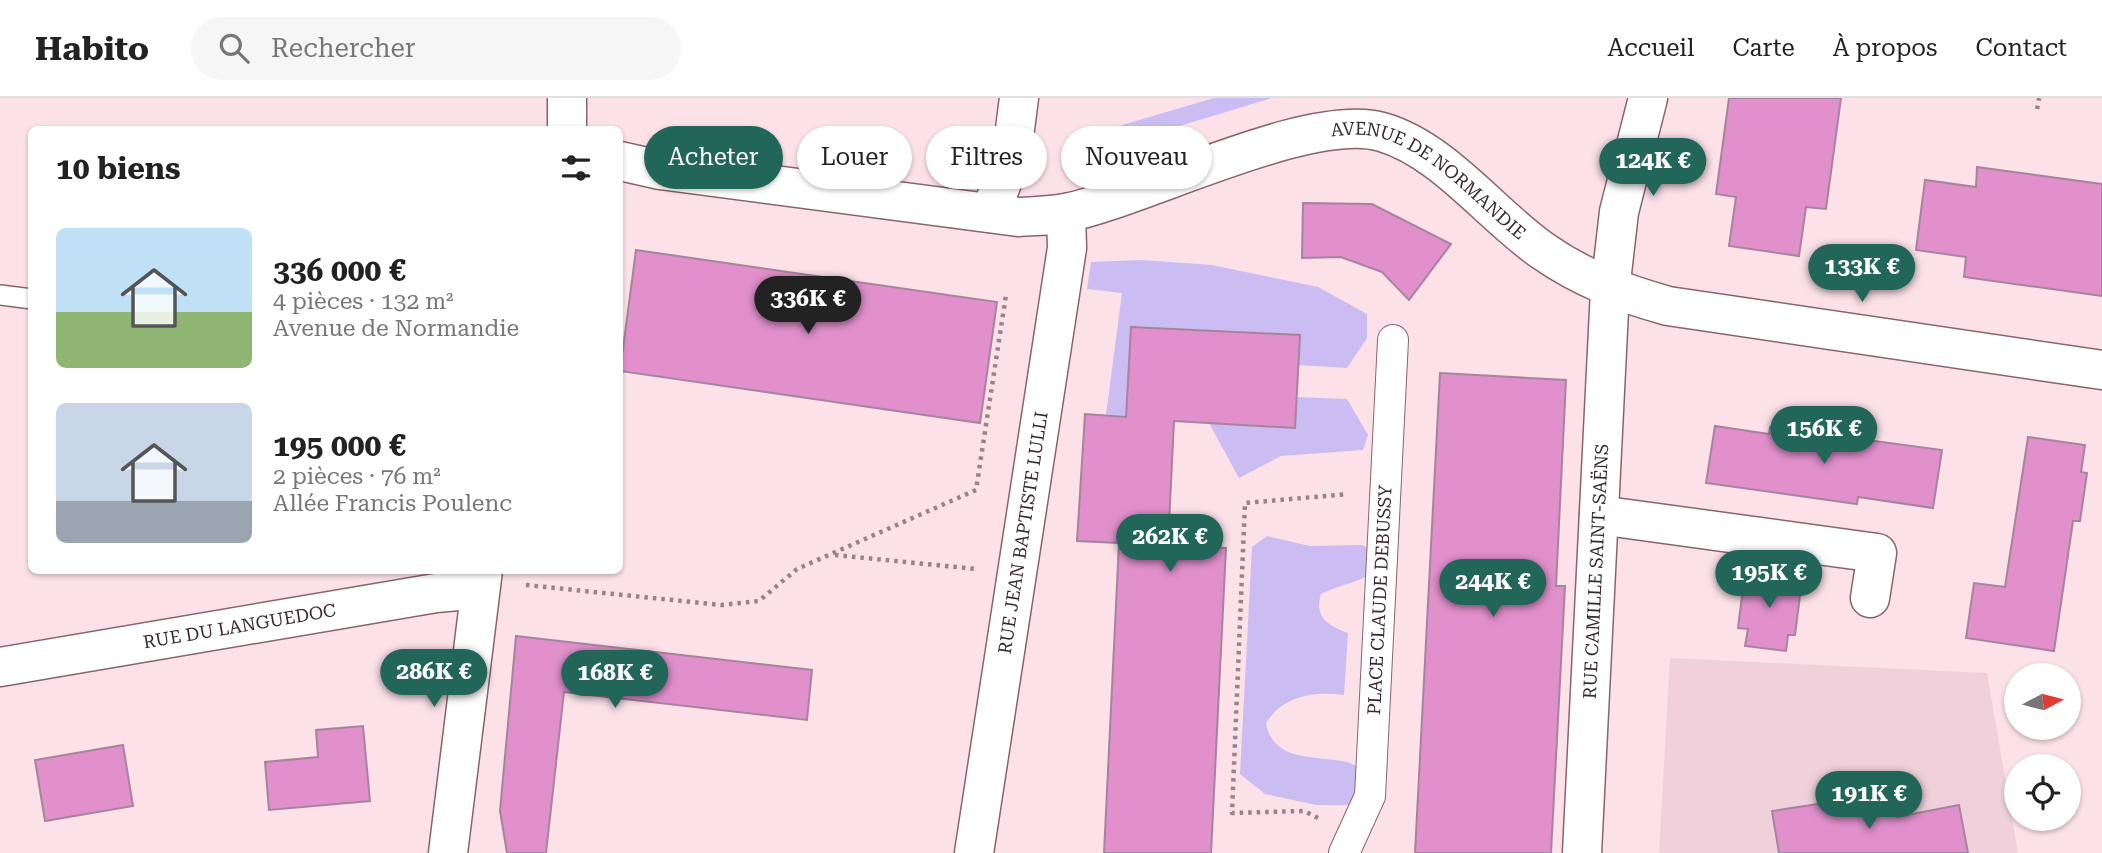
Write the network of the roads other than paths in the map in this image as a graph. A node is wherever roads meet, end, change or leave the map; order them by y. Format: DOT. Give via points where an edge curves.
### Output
graph roads {
  1 [pos="567,98"];
  2 [pos="1019,98"];
  3 [pos="1648,98"];
  4 [pos="567,126"];
  5 [pos="623,162"];
  6 [pos="990,213"];
  7 [pos="1066,213"];
  8 [pos="1611,290"];
  9 [pos="0,295"];
  10 [pos="28,298"];
  11 [pos="1393,340"];
  12 [pos="2102,370"];
  13 [pos="1599,515"];
  14 [pos="492,581"];
  15 [pos="1870,598"];
  16 [pos="0,667"];
  17 [pos="1348,845"];
  18 [pos="447,853"];
  19 [pos="974,853"];
  20 [pos="1582,853"];
  1 -- 4 [label="street"];
  2 -- 6 [label="street" via="1011,160"];
  3 -- 8 [label="street, RUE CAMILLE SAINT-SAËNS" via="1619,212"];
  5 -- 6 [label="street, AVENUE DE NORMANDIE"];
  6 -- 7 [label="street, AVENUE DE NORMANDIE" via="1018,217"];
  7 -- 8 [label="street, AVENUE DE NORMANDIE" via="1285,141 1336,129 1380,131 1417,146 1543,251"];
  7 -- 19 [label="street, RUE JEAN BAPTISTE LULLI" via="1068,247"];
  8 -- 12 [label="street, AVENUE DE NORMANDIE" via="1668,306"];
  8 -- 13 [label="street, RUE CAMILLE SAINT-SAËNS"];
  9 -- 10 [label="lane"];
  11 -- 17 [label="street, PLACE CLAUDE DEBUSSY" via="1370,796"];
  13 -- 15 [label="street" via="1877,553"];
  13 -- 20 [label="street, RUE CAMILLE SAINT-SAËNS"];
  14 -- 16 [label="street, RUE DU LANGUEDOC"];
  14 -- 18 [label="street"];
}
